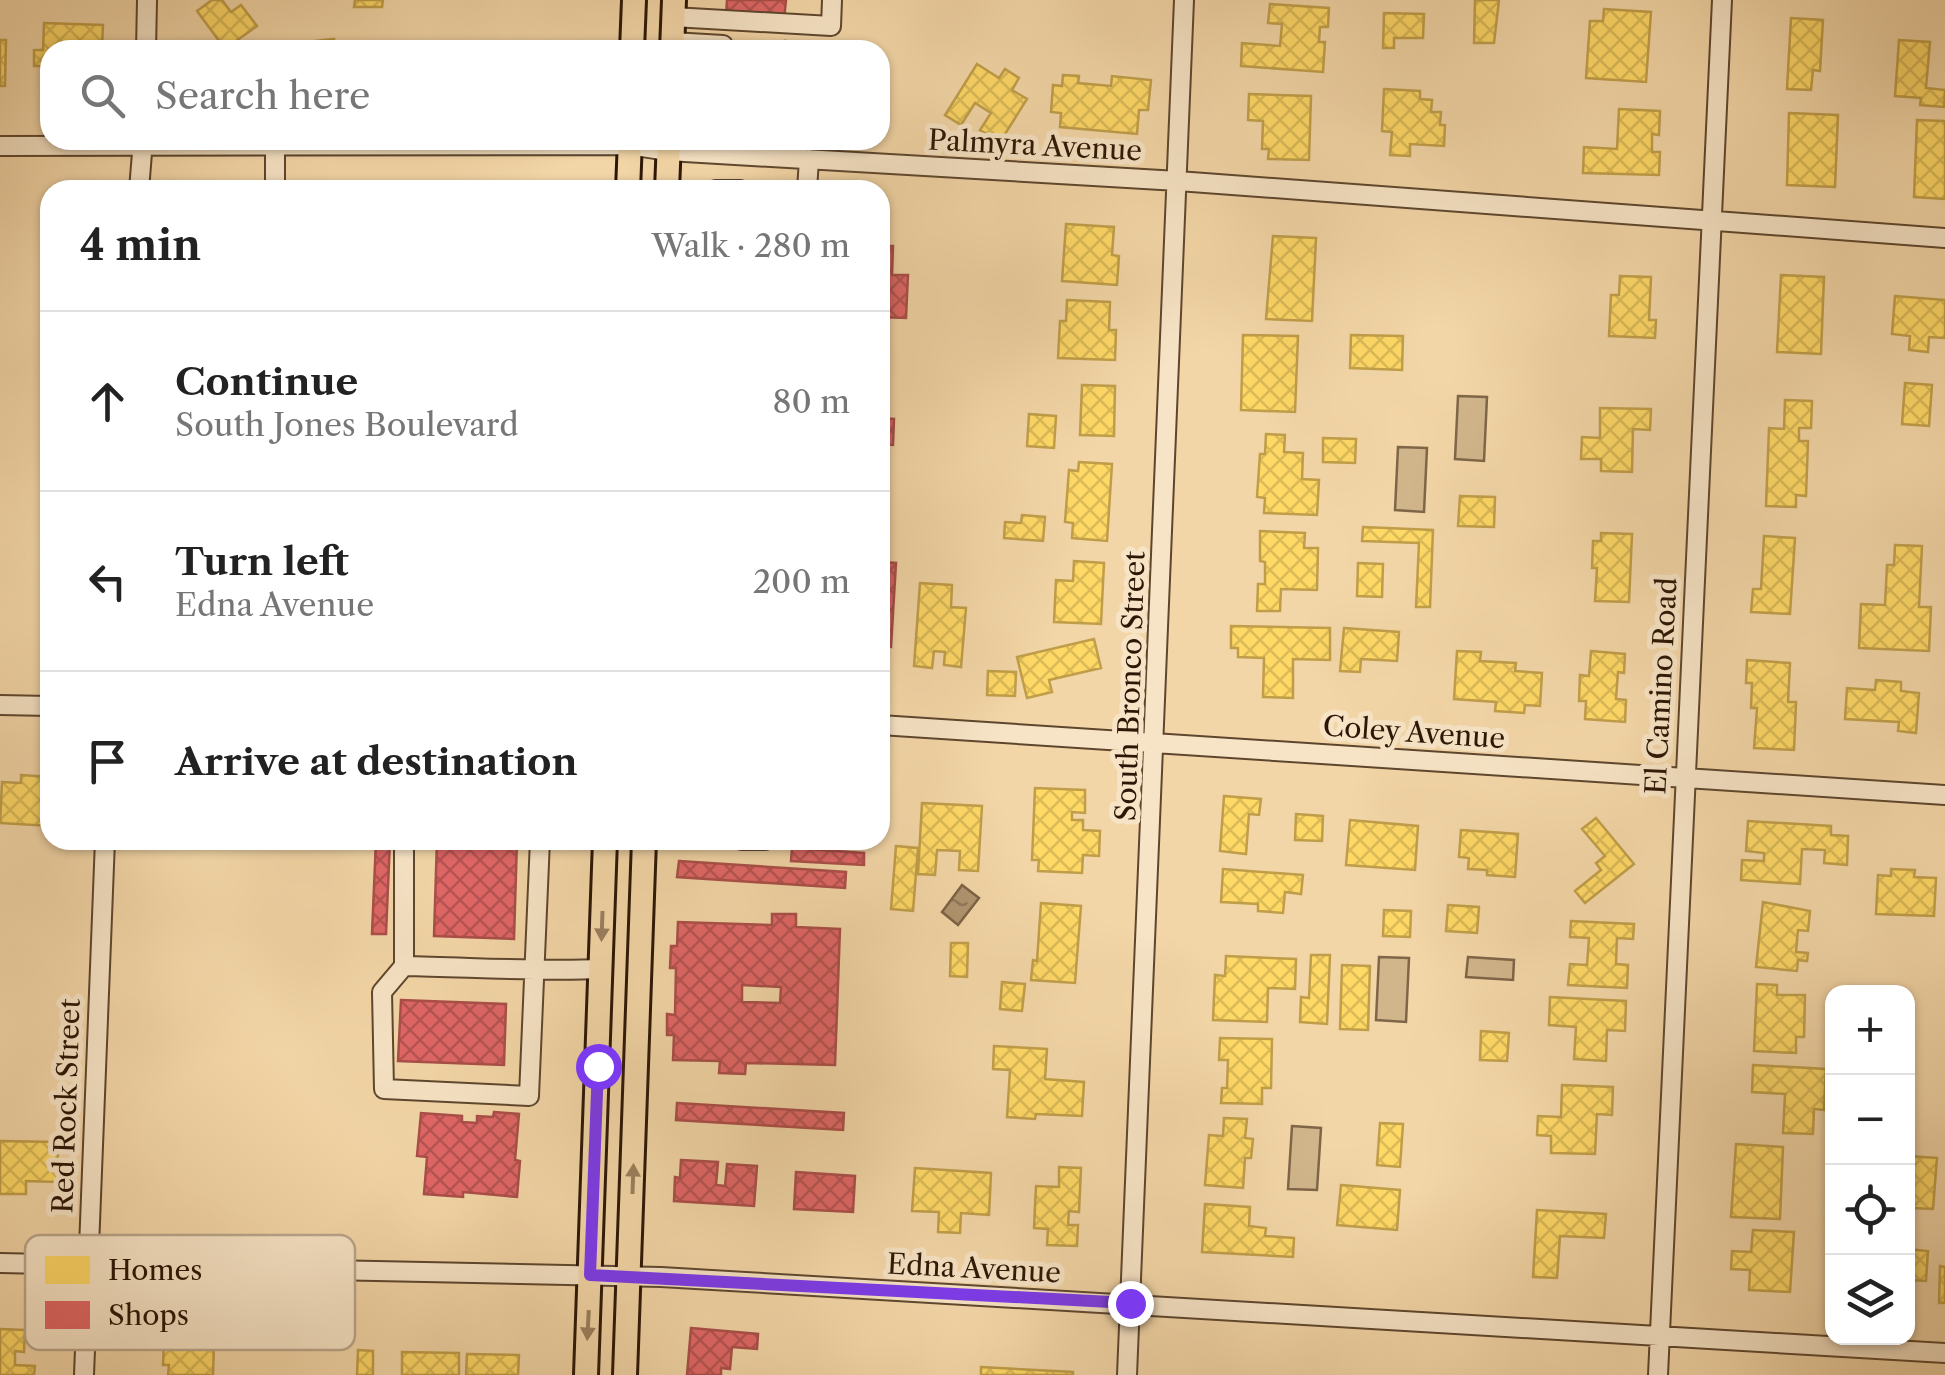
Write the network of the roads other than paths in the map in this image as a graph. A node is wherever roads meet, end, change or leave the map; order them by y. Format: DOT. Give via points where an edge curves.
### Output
graph roads {
  1 [pos="147,0"];
  2 [pos="634,0"];
  3 [pos="832,0"];
  4 [pos="1184,0"];
  5 [pos="1722,0"];
  6 [pos="674,9"];
  7 [pos="146,40"];
  8 [pos="632,40"];
  9 [pos="672,40"];
  10 [pos="40,145"];
  11 [pos="0,146"];
  12 [pos="142,150"];
  13 [pos="275,150"];
  14 [pos="630,150"];
  15 [pos="668,150"];
  16 [pos="745,150"];
  17 [pos="809,159"];
  18 [pos="140,180"];
  19 [pos="274,180"];
  20 [pos="628,180"];
  21 [pos="667,180"];
  22 [pos="808,180"];
  23 [pos="1178,181"];
  24 [pos="1711,222"];
  25 [pos="1945,238"];
  26 [pos="0,704"];
  27 [pos="40,706"];
  28 [pos="890,726"];
  29 [pos="1156,743"];
  30 [pos="1684,778"];
  31 [pos="1945,795"];
  32 [pos="105,850"];
  33 [pos="404,850"];
  34 [pos="540,850"];
  35 [pos="605,850"];
  36 [pos="644,850"];
  37 [pos="404,966"];
  38 [pos="535,969"];
  39 [pos="601,969"];
  40 [pos="88,1235"];
  41 [pos="355,1270"];
  42 [pos="590,1275"];
  43 [pos="628,1276"];
  44 [pos="1130,1303"];
  45 [pos="1660,1335"];
  46 [pos="85,1350"];
  47 [pos="1945,1352"];
  48 [pos="84,1375"];
  49 [pos="586,1375"];
  50 [pos="625,1375"];
  51 [pos="1128,1375"];
  52 [pos="1658,1375"];
  1 -- 7 [label="street"];
  2 -- 8 [label="main road"];
  3 -- 6 [label="street" via="831,26"];
  4 -- 23 [label="street, South Bronco Street"];
  5 -- 24 [label="street, El Camino Road"];
  6 -- 9 [label="main road"];
  10 -- 11 [label="street, Palmyra Avenue"];
  12 -- 18 [label="street"];
  13 -- 19 [label="street"];
  14 -- 20 [label="main road"];
  15 -- 21 [label="main road"];
  16 -- 17 [label="street, Palmyra Avenue"];
  17 -- 22 [label="street"];
  17 -- 23 [label="street, Palmyra Avenue"];
  23 -- 24 [label="street, Palmyra Avenue"];
  23 -- 29 [label="street, South Bronco Street"];
  24 -- 25 [label="street, Palmyra Avenue"];
  24 -- 30 [label="street, El Camino Road"];
  26 -- 27 [label="street"];
  28 -- 29 [label="street, Coley Avenue"];
  29 -- 30 [label="street, Coley Avenue"];
  29 -- 44 [label="street, South Bronco Street"];
  30 -- 31 [label="street, Coley Avenue"];
  30 -- 45 [label="street, El Camino Road"];
  32 -- 40 [label="street, Red Rock Street"];
  33 -- 37 [label="street"];
  34 -- 38 [label="street"];
  35 -- 39 [label="main road, one-way"];
  43 -- 36 [label="main road, one-way"];
  37 -- 38 [label="street"];
  37 -- 38 [label="street" via="382,992 384,1089 529,1096"];
  38 -- 39 [label="street"];
  39 -- 42 [label="main road"];
  41 -- 42 [label="street, Edna Avenue"];
  42 -- 43 [label="street, Edna Avenue"];
  42 -- 49 [label="main road, one-way"];
  43 -- 44 [label="street, Edna Avenue"];
  43 -- 50 [label="main road"];
  44 -- 45 [label="street, Edna Avenue"];
  44 -- 51 [label="street, South Bronco Street"];
  45 -- 47 [label="street, Edna Avenue"];
  45 -- 52 [label="street, El Camino Road"];
  46 -- 48 [label="street, Red Rock Street"];
}
